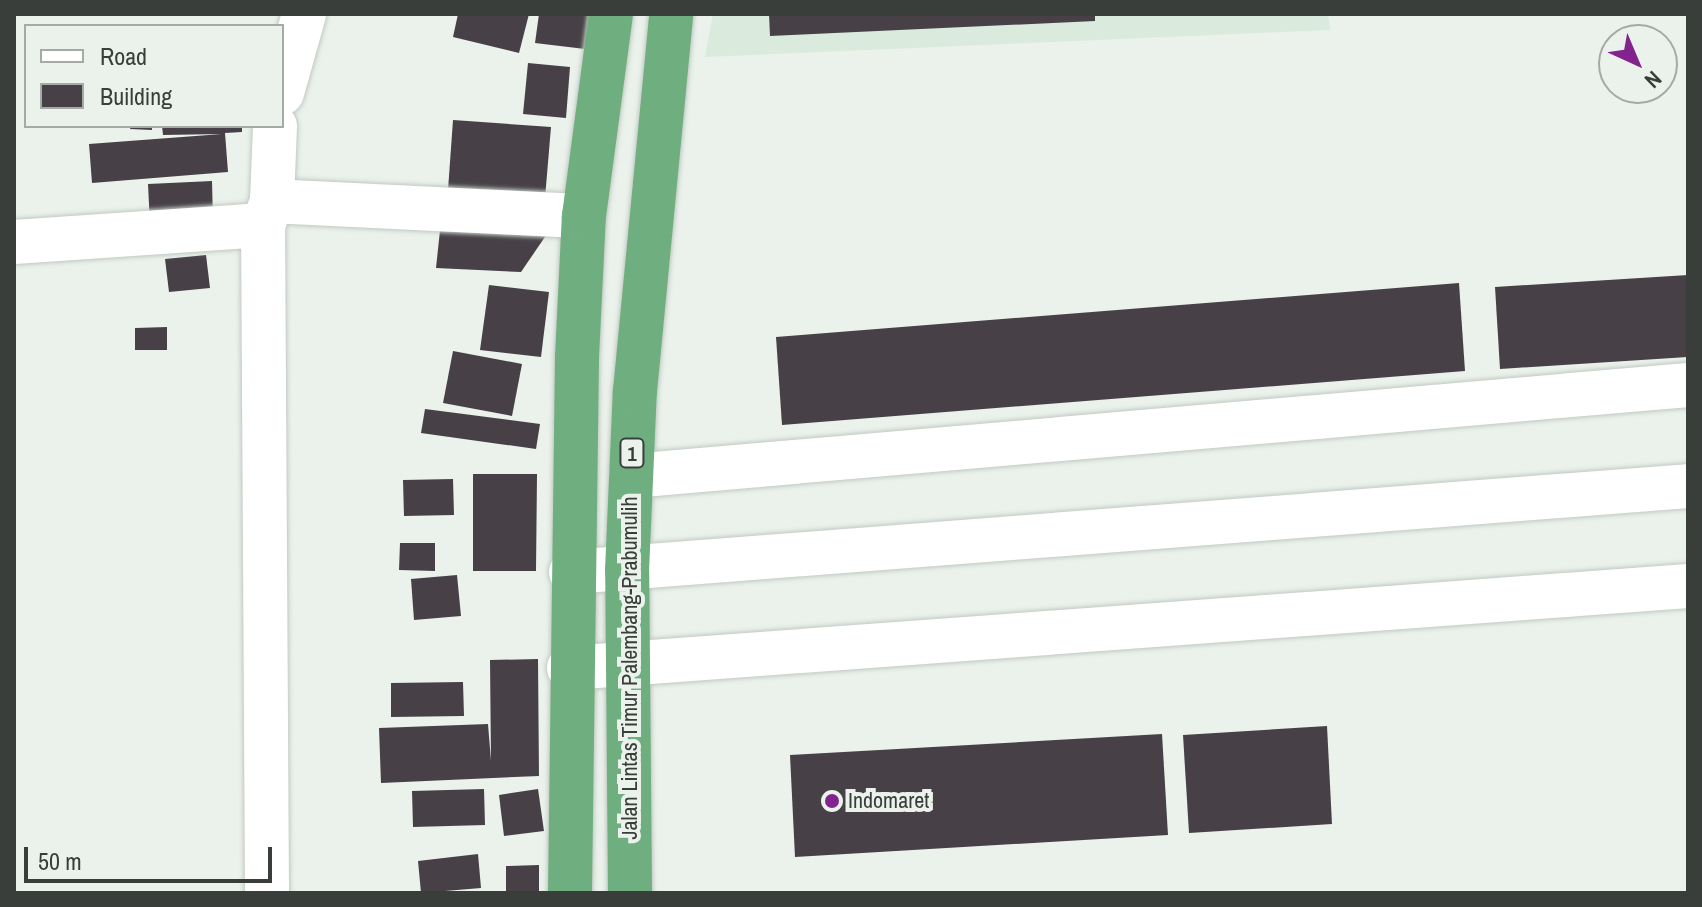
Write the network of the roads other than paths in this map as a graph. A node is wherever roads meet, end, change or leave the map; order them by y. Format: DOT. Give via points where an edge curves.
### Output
graph roads {
  1 [pos="304,14"];
  2 [pos="611,14"];
  3 [pos="671,14"];
  4 [pos="284,86"];
  5 [pos="275,128"];
  6 [pos="282,208"];
  7 [pos="584,216"];
  8 [pos="14,242"];
  9 [pos="1688,385"];
  10 [pos="631,476"];
  11 [pos="1688,486"];
  12 [pos="627,571"];
  13 [pos="571,572"];
  14 [pos="1688,586"];
  15 [pos="626,663"];
  16 [pos="569,668"];
  17 [pos="267,893"];
  18 [pos="570,893"];
  19 [pos="630,893"];
  1 -- 4 [label="street"];
  2 -- 7 [label="highway"];
  3 -- 10 [label="highway, Jalan Lintas Timur Palembang-Prabumulih / 1" via="660,70"];
  5 -- 6 [label="street"];
  6 -- 7 [label="street" via="418,205"];
  6 -- 8 [label="street"];
  6 -- 17 [label="street"];
  7 -- 13 [label="highway"];
  9 -- 10 [label="street"];
  10 -- 12 [label="highway, Jalan Lintas Timur Palembang-Prabumulih / 1"];
  11 -- 12 [label="street"];
  12 -- 13 [label="street"];
  12 -- 15 [label="highway, Jalan Lintas Timur Palembang-Prabumulih / 1"];
  13 -- 16 [label="highway"];
  14 -- 15 [label="street"];
  15 -- 16 [label="street"];
  15 -- 19 [label="highway, Jalan Lintas Timur Palembang-Prabumulih / 1"];
  16 -- 18 [label="highway"];
}
